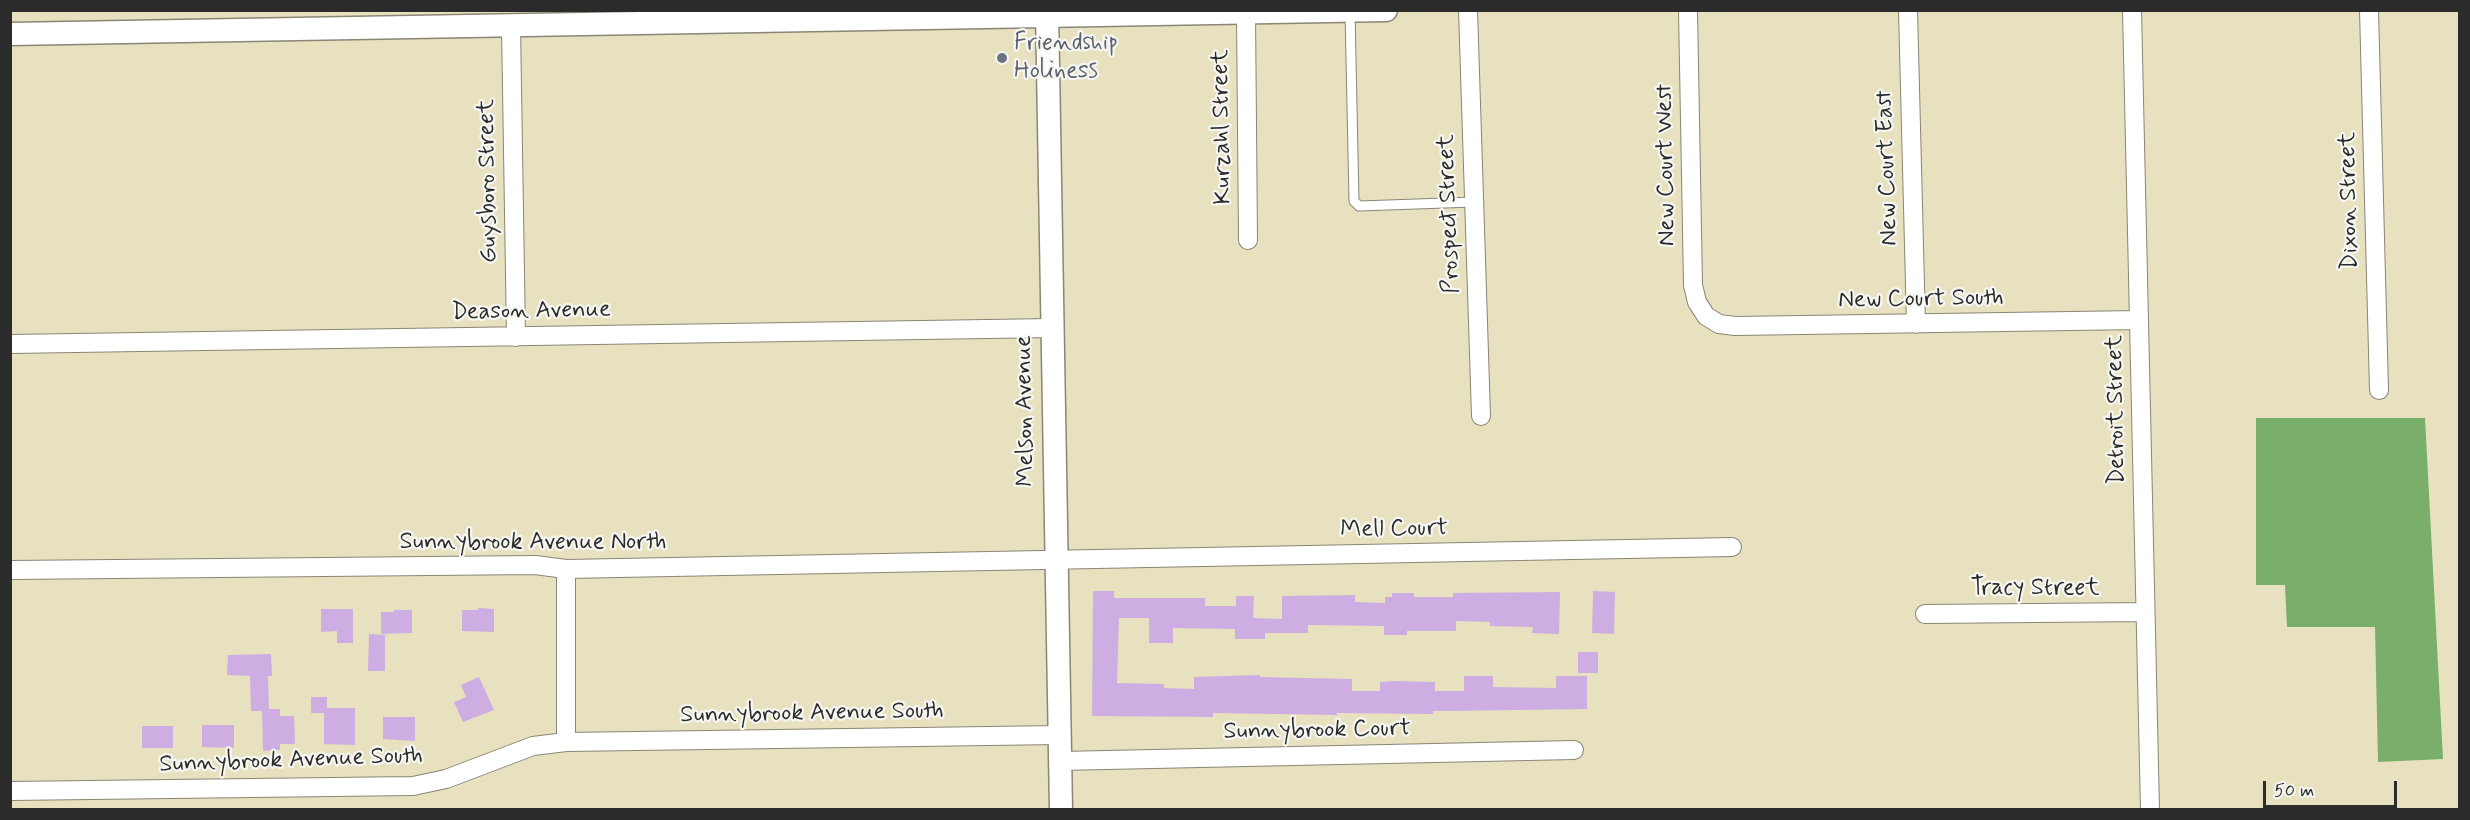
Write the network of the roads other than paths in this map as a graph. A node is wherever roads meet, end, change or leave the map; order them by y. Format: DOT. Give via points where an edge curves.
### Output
graph roads {
  1 [pos="1386,10"];
  2 [pos="1468,10"];
  3 [pos="1688,10"];
  4 [pos="1908,10"];
  5 [pos="2132,10"];
  6 [pos="2369,10"];
  7 [pos="1350,11"];
  8 [pos="1246,13"];
  9 [pos="1047,14"];
  10 [pos="742,16"];
  11 [pos="511,25"];
  12 [pos="10,34"];
  13 [pos="1474,202"];
  14 [pos="1248,240"];
  15 [pos="1706,316"];
  16 [pos="2139,320"];
  17 [pos="1916,324"];
  18 [pos="1052,328"];
  19 [pos="516,337"];
  20 [pos="10,344"];
  21 [pos="2379,390"];
  22 [pos="1481,416"];
  23 [pos="1732,548"];
  24 [pos="1056,560"];
  25 [pos="566,569"];
  26 [pos="10,570"];
  27 [pos="2145,612"];
  28 [pos="1925,614"];
  29 [pos="1059,735"];
  30 [pos="566,742"];
  31 [pos="1574,750"];
  32 [pos="1060,761"];
  33 [pos="10,790"];
  34 [pos="1060,810"];
  35 [pos="2150,810"];
  1 -- 7 [label="street"];
  2 -- 13 [label="street, Prospect Street"];
  3 -- 15 [label="street, New Court West" via="1693,285"];
  4 -- 17 [label="street, New Court East"];
  5 -- 16 [label="street, Detroit Street"];
  6 -- 21 [label="street, Dixon Street"];
  7 -- 8 [label="street"];
  7 -- 13 [label="lane" via="1354,201 1359,206"];
  8 -- 9 [label="street"];
  8 -- 14 [label="street, Kurzahl Street"];
  9 -- 10 [label="street"];
  9 -- 18 [label="street, Melson Avenue"];
  10 -- 11 [label="street"];
  11 -- 12 [label="street"];
  11 -- 19 [label="street, Guysboro Street"];
  13 -- 22 [label="street, Prospect Street"];
  15 -- 17 [label="street, New Court South" via="1719,324 1735,326"];
  16 -- 17 [label="street, New Court South"];
  16 -- 27 [label="street, Detroit Street"];
  18 -- 19 [label="street, Deason Avenue"];
  18 -- 24 [label="street, Melson Avenue"];
  19 -- 20 [label="street, Deason Avenue"];
  23 -- 24 [label="street, Mell Court"];
  24 -- 25 [label="street, Sunnybrook Avenue North"];
  24 -- 29 [label="street, Melson Avenue"];
  25 -- 26 [label="street, Sunnybrook Avenue North" via="536,565"];
  25 -- 30 [label="street"];
  27 -- 28 [label="street, Tracy Street"];
  27 -- 35 [label="street, Detroit Street"];
  29 -- 30 [label="street, Sunnybrook Avenue South"];
  29 -- 32 [label="street, Melson Avenue"];
  30 -- 33 [label="street, Sunnybrook Avenue South" via="533,746 446,779 413,786"];
  31 -- 32 [label="street, Sunnybrook Court"];
  32 -- 34 [label="street, Melson Avenue"];
}
